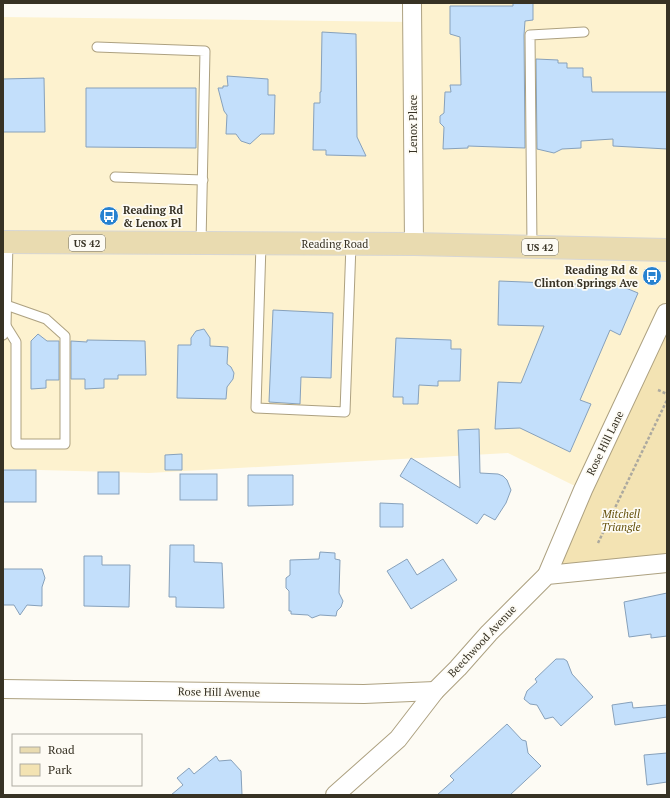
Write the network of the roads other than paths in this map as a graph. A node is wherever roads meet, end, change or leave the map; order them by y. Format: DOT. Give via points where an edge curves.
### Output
graph roads {
  1 [pos="412,3"];
  2 [pos="584,32"];
  3 [pos="97,47"];
  4 [pos="115,177"];
  5 [pos="203,180"];
  6 [pos="5,242"];
  7 [pos="201,243"];
  8 [pos="261,244"];
  9 [pos="351,244"];
  10 [pos="414,244"];
  11 [pos="532,247"];
  12 [pos="667,250"];
  13 [pos="6,305"];
  14 [pos="666,313"];
  15 [pos="4,331"];
  16 [pos="667,564"];
  17 [pos="547,575"];
  18 [pos="3,689"];
  19 [pos="435,691"];
  20 [pos="335,795"];
  1 -- 10 [label="street, Lenox Place"];
  2 -- 11 [label="lane" via="530,35"];
  3 -- 5 [label="lane" via="205,51"];
  4 -- 5 [label="lane"];
  5 -- 7 [label="lane"];
  6 -- 7 [label="main road, Reading Road / US 42"];
  6 -- 13 [label="lane"];
  7 -- 8 [label="main road, Reading Road / US 42"];
  8 -- 9 [label="main road, Reading Road / US 42"];
  8 -- 9 [label="lane" via="256,408 345,412"];
  9 -- 10 [label="main road, Reading Road / US 42"];
  10 -- 11 [label="main road, Reading Road / US 42"];
  11 -- 12 [label="main road, Reading Road / US 42"];
  13 -- 15 [label="lane"];
  13 -- 15 [label="lane" via="46,319 65,336 65,444 16,444 16,342"];
  14 -- 17 [label="street, Rose Hill Lane" via="583,490"];
  16 -- 17 [label="street"];
  17 -- 19 [label="street, Beechwood Avenue"];
  18 -- 19 [label="street, Rose Hill Avenue" via="364,694"];
  19 -- 20 [label="street, Beechwood Avenue" via="398,739"];
}
